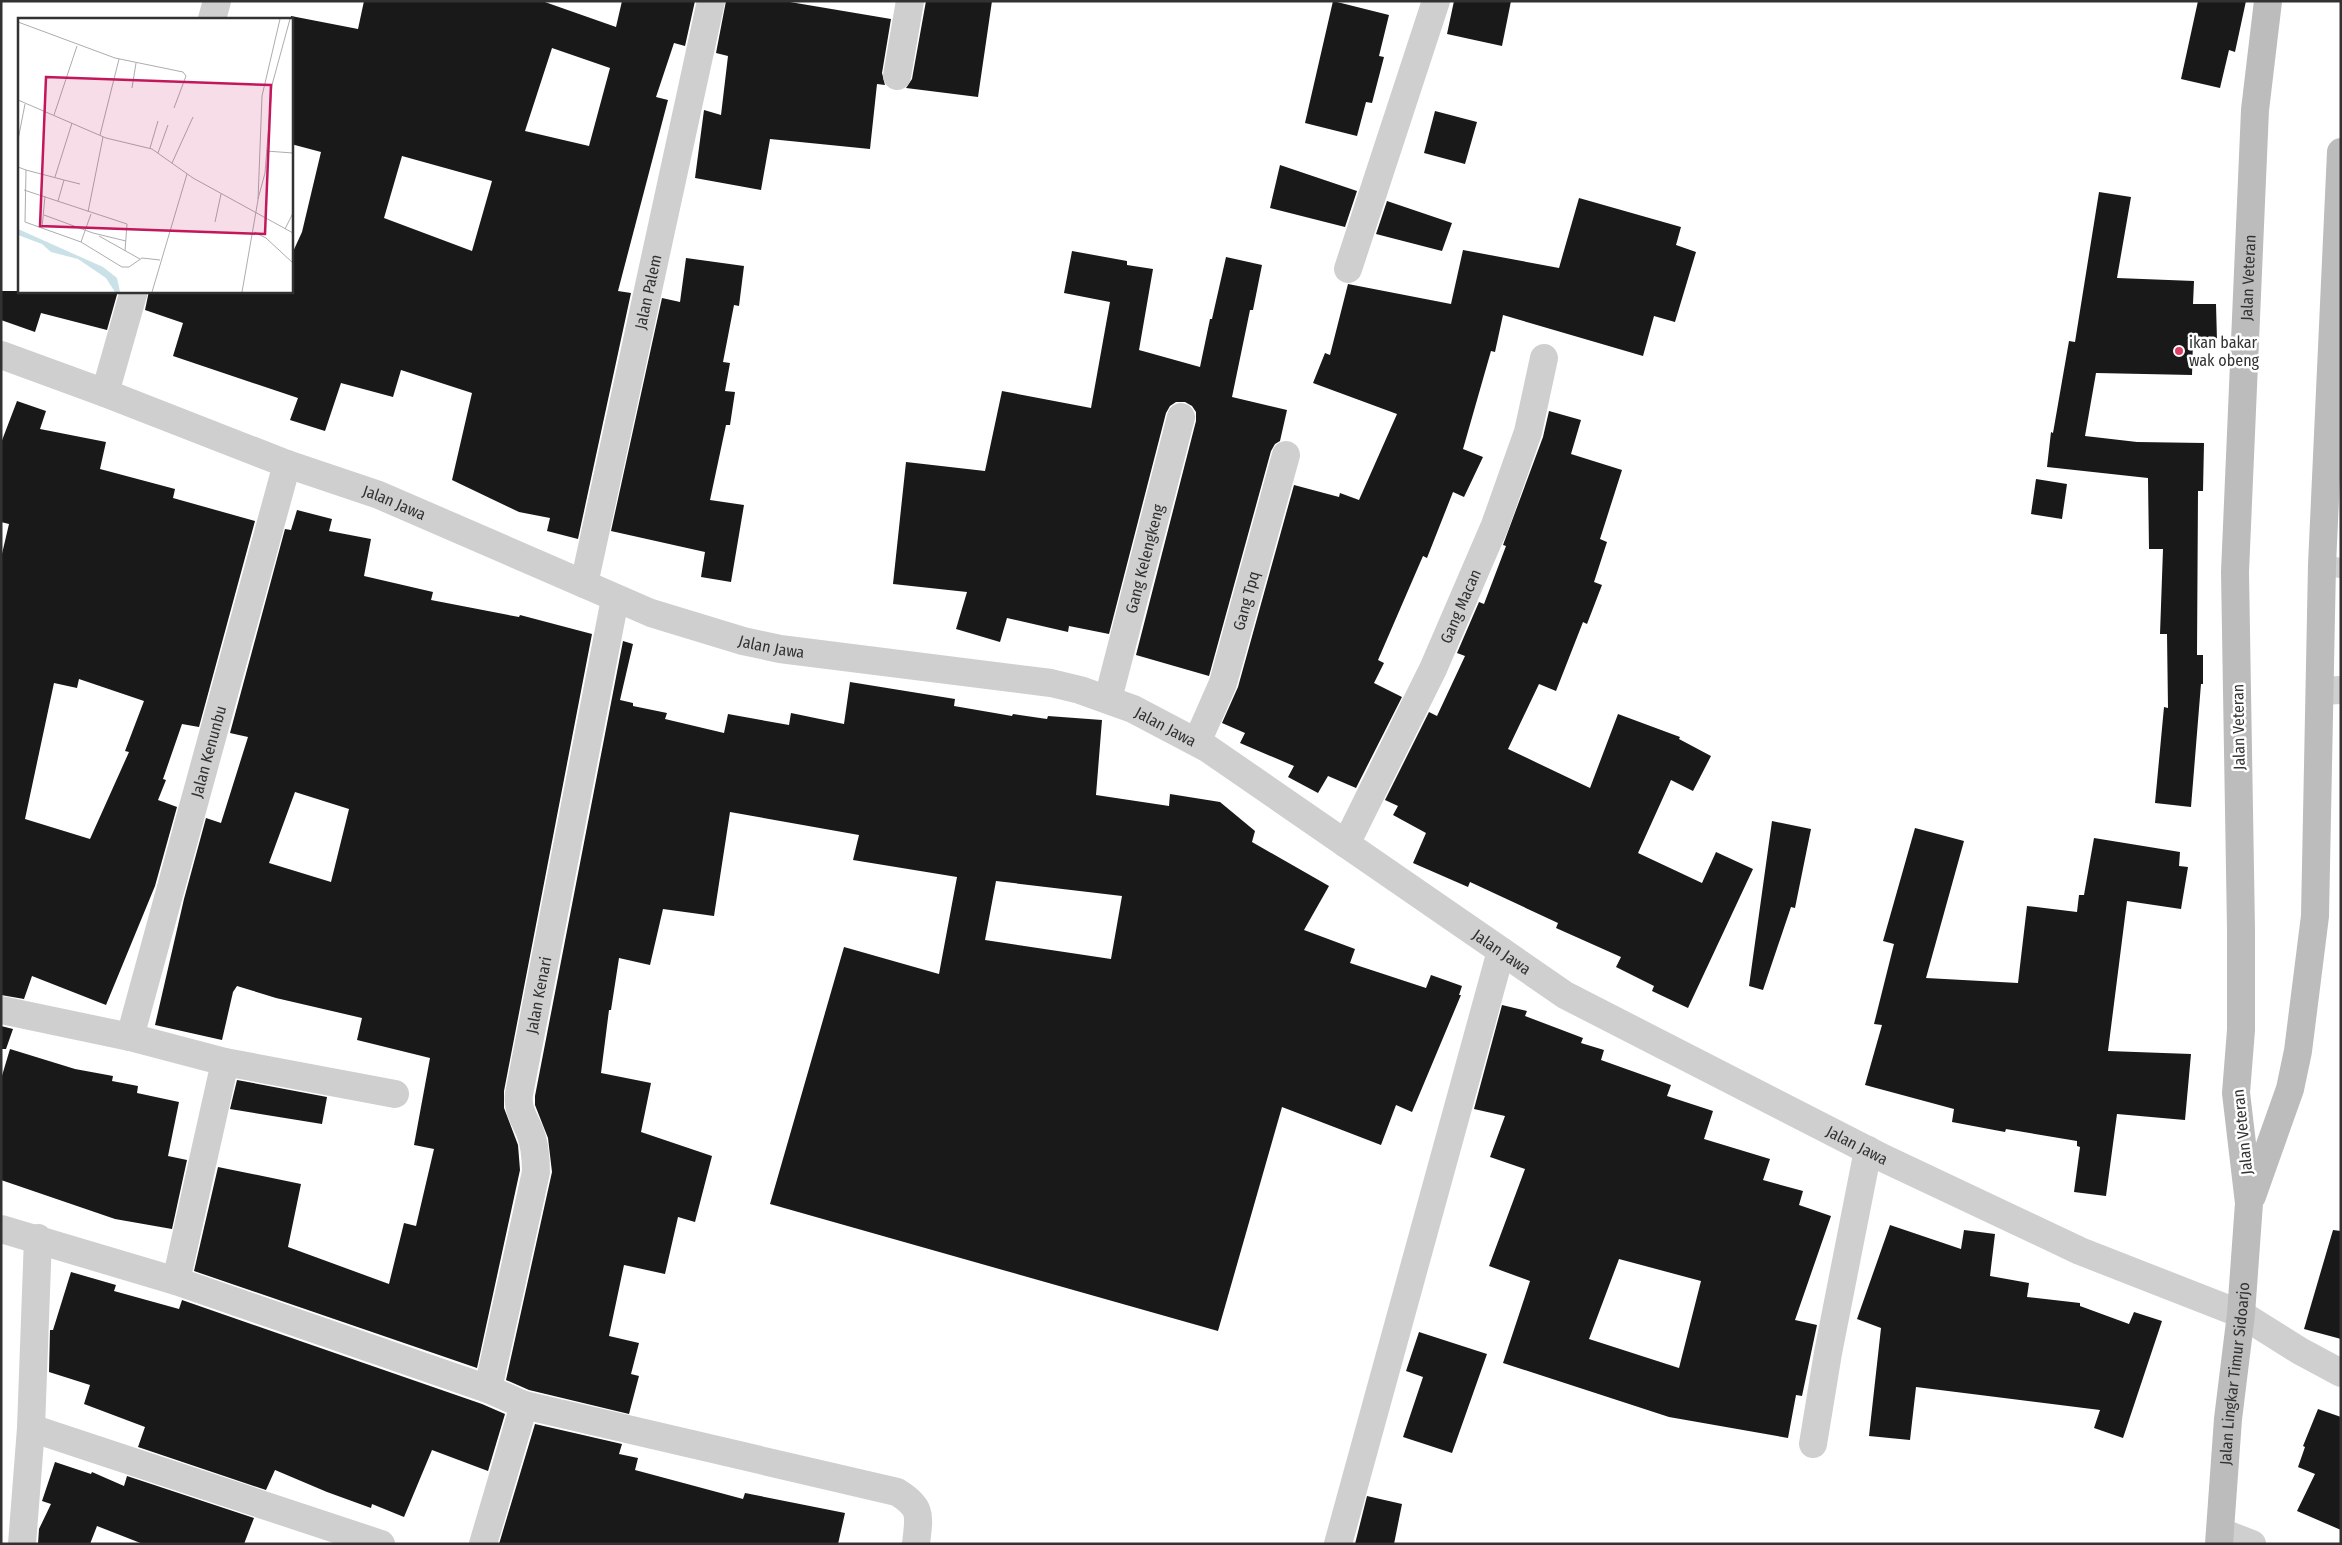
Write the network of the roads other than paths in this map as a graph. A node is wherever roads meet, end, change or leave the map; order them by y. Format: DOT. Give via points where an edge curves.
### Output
graph roads {
  1 [pos="217,1"];
  2 [pos="711,1"];
  3 [pos="910,1"];
  4 [pos="1436,1"];
  5 [pos="2268,1"];
  6 [pos="212,18"];
  7 [pos="898,76"];
  8 [pos="2341,152"];
  9 [pos="1348,270"];
  10 [pos="134,292"];
  11 [pos="1,355"];
  12 [pos="1544,358"];
  13 [pos="105,393"];
  14 [pos="1181,417"];
  15 [pos="1286,455"];
  16 [pos="287,464"];
  17 [pos="2333,495"];
  18 [pos="2332,567"];
  19 [pos="584,584"];
  20 [pos="615,599"];
  21 [pos="2330,690"];
  22 [pos="1108,699"];
  23 [pos="1197,742"];
  24 [pos="1346,844"];
  25 [pos="1501,951"];
  26 [pos="1,1010"];
  27 [pos="130,1037"];
  28 [pos="225,1062"];
  29 [pos="395,1094"];
  30 [pos="1868,1150"];
  31 [pos="2249,1203"];
  32 [pos="1,1229"];
  33 [pos="38,1238"];
  34 [pos="176,1281"];
  35 [pos="2241,1314"];
  36 [pos="2341,1373"];
  37 [pos="488,1389"];
  38 [pos="524,1405"];
  39 [pos="31,1428"];
  40 [pos="1813,1444"];
  41 [pos="2220,1538"];
  42 [pos="22,1544"];
  43 [pos="381,1544"];
  44 [pos="483,1544"];
  45 [pos="916,1544"];
  46 [pos="1338,1544"];
  47 [pos="2252,1544"];
  1 -- 6 [label="street"];
  2 -- 19 [label="street, Jalan Palem"];
  3 -- 7 [label="street"];
  4 -- 9 [label="street"];
  5 -- 31 [label="main road, Jalan Veteran" via="2255,110 2235,572 2241,929 2241,1030 2236,1093"];
  8 -- 17 [label="main road, Jalan Veteran"];
  10 -- 13 [label="street"];
  11 -- 13 [label="street, Jalan Jawa"];
  12 -- 24 [label="street, Gang Macan" via="1528,432 1495,525 1433,669"];
  13 -- 16 [label="street, Jalan Jawa"];
  14 -- 22 [label="street, Gang Kelengkeng"];
  15 -- 23 [label="street, Gang Tpq" via="1223,682"];
  16 -- 19 [label="street, Jalan Jawa" via="379,495"];
  16 -- 27 [label="street, Jalan Kenunbu"];
  17 -- 18 [label="main road, Jalan Veteran"];
  18 -- 21 [label="main road, Jalan Veteran"];
  19 -- 20 [label="street, Jalan Jawa"];
  20 -- 22 [label="street, Jalan Jawa" via="651,613 771,647 1051,684"];
  20 -- 37 [label="street, Jalan Kenari" via="519,1094 518,1104 535,1152 536,1172"];
  21 -- 31 [label="main road, Jalan Veteran" via="2314,916 2298,1051 2290,1089"];
  22 -- 23 [label="street, Jalan Jawa"];
  23 -- 24 [label="street, Jalan Jawa"];
  24 -- 25 [label="street, Jalan Jawa"];
  25 -- 30 [label="street, Jalan Jawa" via="1565,995"];
  25 -- 46 [label="street"];
  26 -- 27 [label="street"];
  27 -- 28 [label="street"];
  28 -- 29 [label="street"];
  28 -- 34 [label="street"];
  30 -- 35 [label="street, Jalan Jawa" via="2080,1251"];
  30 -- 40 [label="street"];
  31 -- 35 [label="main road, Jalan Lingkar Timur Sidoarjo"];
  32 -- 33 [label="street"];
  33 -- 34 [label="street"];
  33 -- 39 [label="street"];
  34 -- 37 [label="street"];
  35 -- 36 [label="street, Jalan Jawa" via="2300,1352"];
  35 -- 41 [label="main road, Jalan Lingkar Timur Sidoarjo" via="2228,1419"];
  37 -- 38 [label="street"];
  38 -- 44 [label="street"];
  38 -- 45 [label="street" via="897,1492 912,1501 919,1515"];
  39 -- 42 [label="street"];
  39 -- 43 [label="street"];
  41 -- 47 [label="street"];
}
